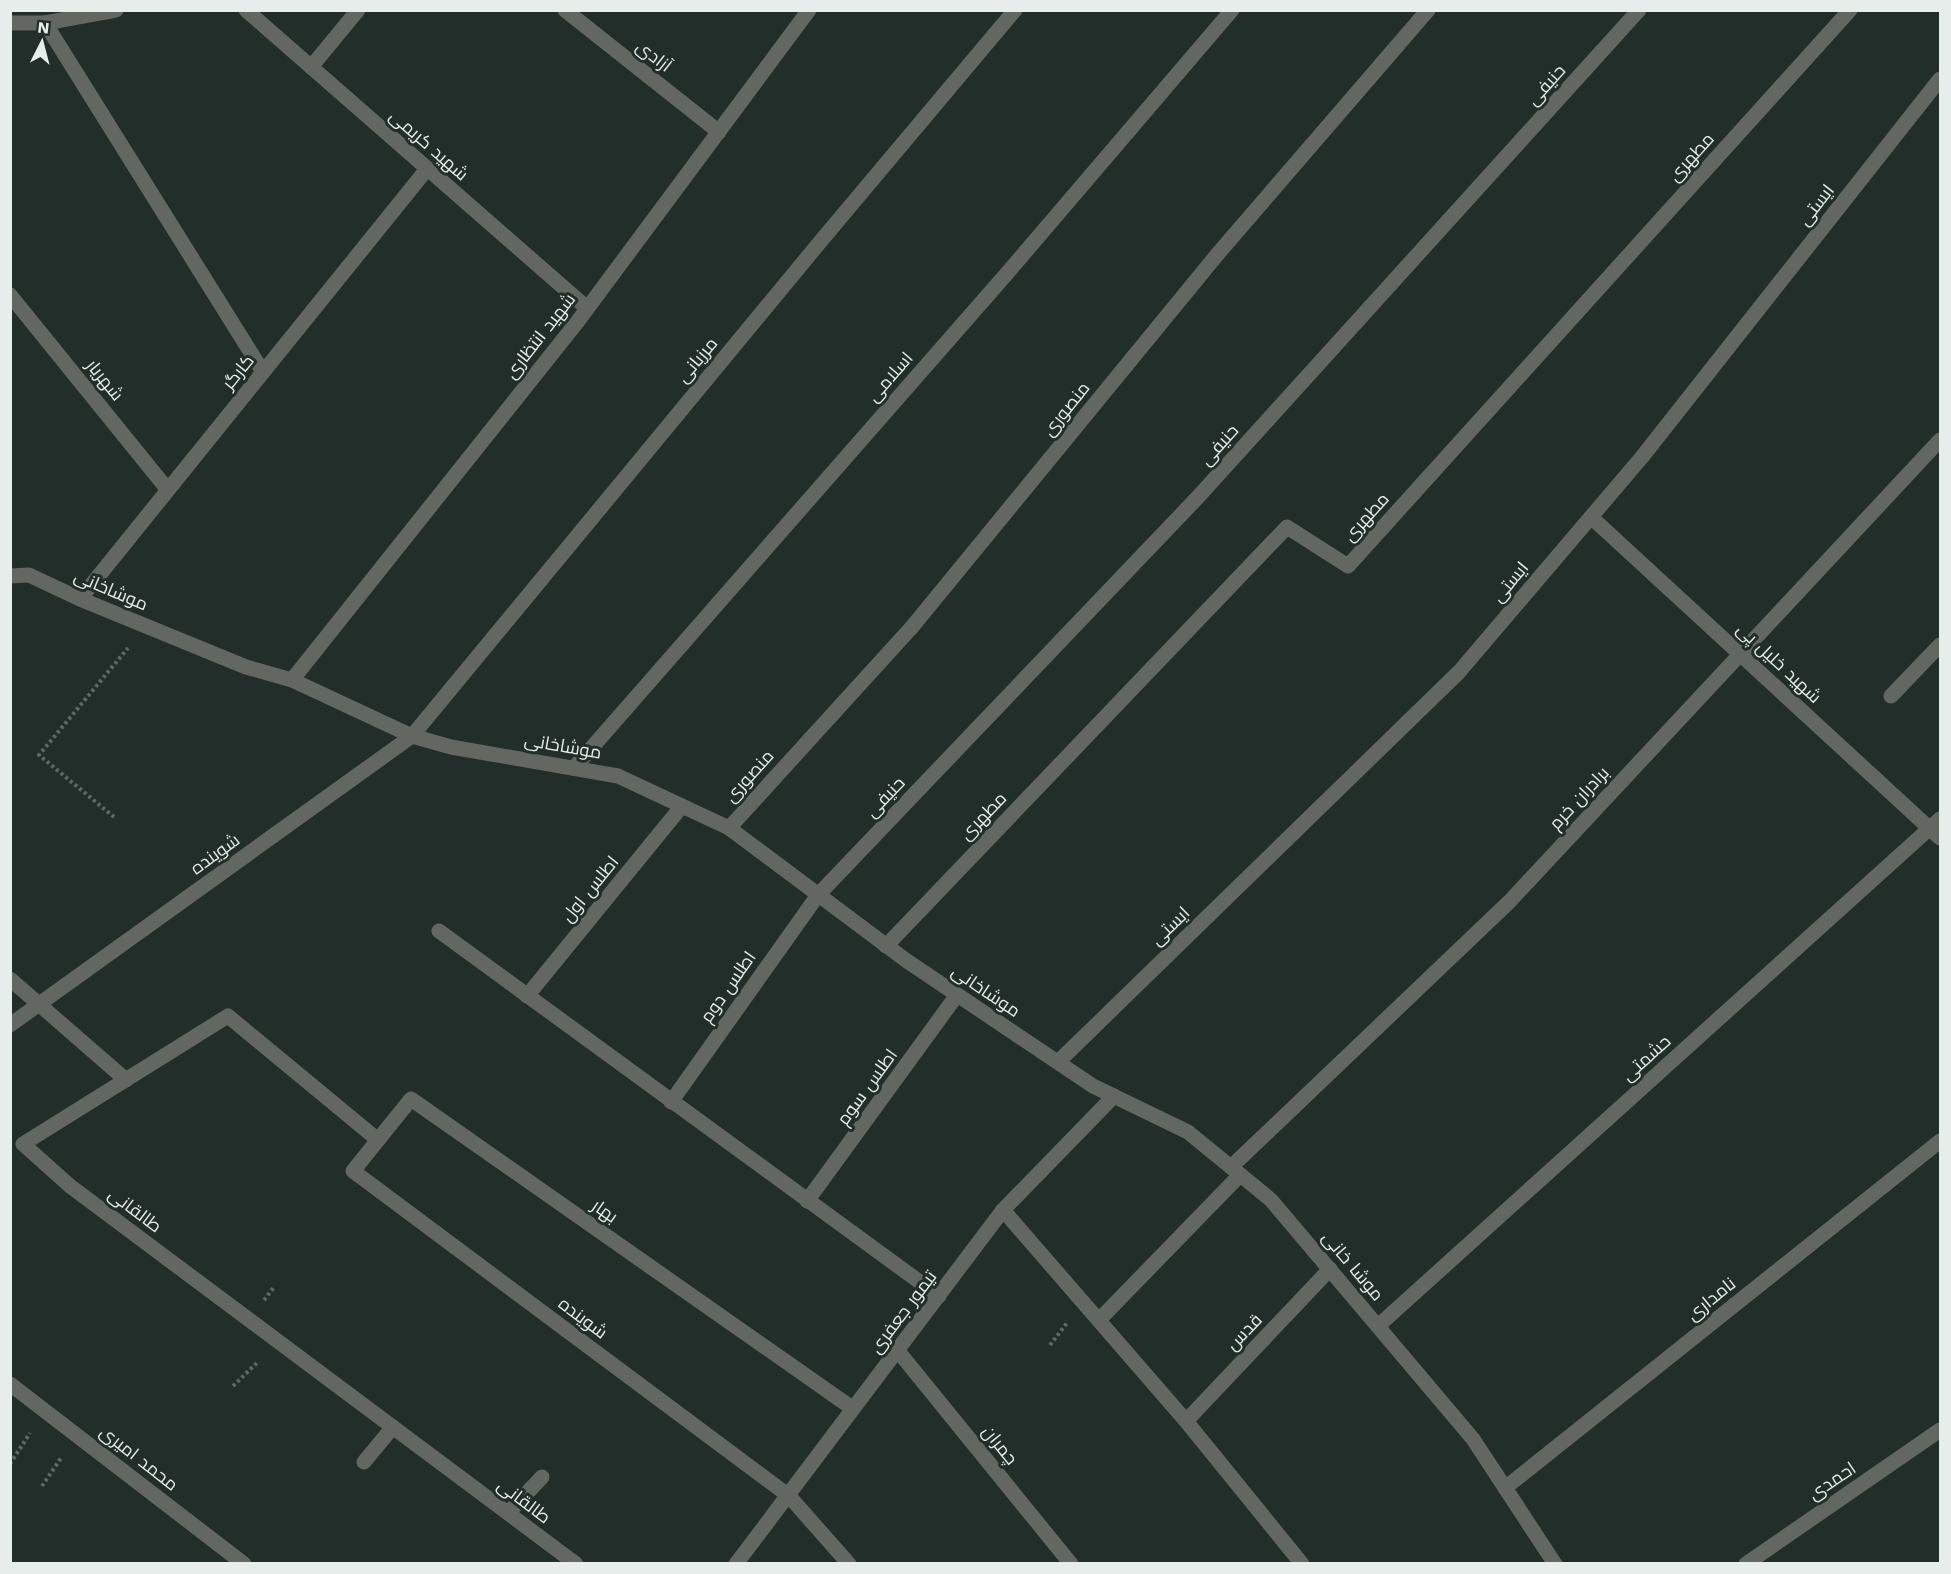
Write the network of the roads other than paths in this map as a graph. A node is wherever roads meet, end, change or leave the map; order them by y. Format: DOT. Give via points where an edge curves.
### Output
graph roads {
  1 [pos="116,10"];
  2 [pos="246,10"];
  3 [pos="357,10"];
  4 [pos="565,10"];
  5 [pos="809,10"];
  6 [pos="1015,10"];
  7 [pos="1232,10"];
  8 [pos="1428,10"];
  9 [pos="1639,10"];
  10 [pos="1850,10"];
  11 [pos="10,23"];
  12 [pos="45,23"];
  13 [pos="311,68"];
  14 [pos="1941,79"];
  15 [pos="719,132"];
  16 [pos="427,169"];
  17 [pos="10,295"];
  18 [pos="587,308"];
  19 [pos="263,372"];
  20 [pos="1941,440"];
  21 [pos="168,490"];
  22 [pos="1591,517"];
  23 [pos="10,576"];
  24 [pos="80,599"];
  25 [pos="1941,645"];
  26 [pos="1741,654"];
  27 [pos="292,680"];
  28 [pos="1891,696"];
  29 [pos="412,736"];
  30 [pos="574,768"];
  31 [pos="682,806"];
  32 [pos="729,828"];
  33 [pos="1937,829"];
  34 [pos="818,895"];
  35 [pos="439,931"];
  36 [pos="886,946"];
  37 [pos="10,979"];
  38 [pos="957,995"];
  39 [pos="527,996"];
  40 [pos="39,1004"];
  41 [pos="10,1025"];
  42 [pos="1058,1062"];
  43 [pos="126,1080"];
  44 [pos="1114,1096"];
  45 [pos="671,1102"];
  46 [pos="378,1140"];
  47 [pos="1941,1142"];
  48 [pos="353,1171"];
  49 [pos="1236,1171"];
  50 [pos="807,1201"];
  51 [pos="1004,1210"];
  52 [pos="1330,1269"];
  53 [pos="939,1296"];
  54 [pos="1100,1319"];
  55 [pos="1378,1326"];
  56 [pos="898,1351"];
  57 [pos="10,1384"];
  58 [pos="852,1408"];
  59 [pos="1186,1421"];
  60 [pos="393,1427"];
  61 [pos="1941,1430"];
  62 [pos="364,1462"];
  63 [pos="542,1477"];
  64 [pos="1505,1488"];
  65 [pos="789,1496"];
  66 [pos="508,1513"];
  67 [pos="244,1563"];
  68 [pos="576,1563"];
  69 [pos="736,1563"];
  70 [pos="849,1563"];
  71 [pos="1071,1563"];
  72 [pos="1302,1563"];
  73 [pos="1555,1563"];
  74 [pos="1746,1563"];
  1 -- 12 [label="street"];
  2 -- 13 [label="street, شهید کریمی"];
  3 -- 13 [label="street"];
  4 -- 15 [label="street, آزادی"];
  5 -- 15 [label="street, شهید انتظاری"];
  6 -- 29 [label="street, مرزبانی"];
  7 -- 30 [label="street, اسلامی"];
  8 -- 32 [label="street, منصوری" via="1216,256 912,627"];
  9 -- 34 [label="street, حنیفی" via="1198,497"];
  10 -- 36 [label="street, مطهری" via="1348,566 1287,527"];
  11 -- 12 [label="street"];
  12 -- 19 [label="street"];
  13 -- 16 [label="street, شهید کریمی"];
  14 -- 22 [label="street, ایستی"];
  15 -- 18 [label="street, شهید انتظاری"];
  16 -- 18 [label="street, شهید کریمی"];
  16 -- 19 [label="street, کارگر"];
  17 -- 21 [label="street, شهریار"];
  18 -- 27 [label="street, شهید انتظاری"];
  19 -- 21 [label="street, کارگر"];
  20 -- 26 [label="street, برادران خرم"];
  21 -- 24 [label="street, کارگر"];
  22 -- 26 [label="street, شهید خلیل پی"];
  22 -- 42 [label="street, ایستی" via="1459,672"];
  23 -- 24 [label="street, موشاخانی" via="29,575"];
  24 -- 27 [label="street, موشاخانی" via="246,667"];
  25 -- 28 [label="street"];
  26 -- 33 [label="street, شهید خلیل پی"];
  26 -- 49 [label="street, برادران خرم" via="1509,902"];
  27 -- 29 [label="street, موشاخانی"];
  29 -- 30 [label="street, موشاخانی" via="451,747"];
  29 -- 40 [label="street, شوینده"];
  30 -- 31 [label="street, موشاخانی" via="618,776"];
  31 -- 32 [label="street, موشاخانی"];
  31 -- 39 [label="street, اطلس اول"];
  32 -- 34 [label="street, موشاخانی"];
  33 -- 55 [label="street, حشمتی"];
  34 -- 36 [label="street, موشاخانی"];
  34 -- 45 [label="street, اطلس دوم"];
  35 -- 39 [label="street"];
  36 -- 38 [label="street, موشاخانی"];
  37 -- 40 [label="street"];
  38 -- 42 [label="street, موشاخانی"];
  38 -- 50 [label="street, اطلس سوم"];
  39 -- 45 [label="street"];
  40 -- 41 [label="street, شوینده"];
  40 -- 43 [label="street"];
  42 -- 44 [label="street, موشا خانی"];
  43 -- 46 [label="street, طالقانی" via="228,1016"];
  43 -- 60 [label="street, طالقانی" via="23,1144 70,1186"];
  44 -- 49 [label="street, موشا خانی" via="1188,1132"];
  44 -- 51 [label="street, تیمور جعفری"];
  45 -- 50 [label="street"];
  46 -- 48 [label="street, بهار"];
  46 -- 58 [label="street, بهار" via="411,1099"];
  47 -- 64 [label="street, نامداری"];
  48 -- 65 [label="street, شوینده"];
  49 -- 52 [label="street, موشا خانی" via="1271,1200"];
  49 -- 54 [label="street"];
  50 -- 53 [label="street"];
  51 -- 53 [label="street, تیمور جعفری"];
  51 -- 54 [label="street"];
  52 -- 55 [label="street, موشا خانی"];
  52 -- 59 [label="street, قدس"];
  53 -- 56 [label="street, تیمور جعفری"];
  54 -- 59 [label="street"];
  55 -- 64 [label="street, موشا خانی" via="1473,1439"];
  56 -- 58 [label="street, تیمور جعفری"];
  56 -- 71 [label="street, چمران"];
  57 -- 67 [label="street, محمد امیری"];
  58 -- 65 [label="street, تیمور جعفری"];
  59 -- 72 [label="street"];
  60 -- 62 [label="street"];
  60 -- 66 [label="street, طالقانی"];
  61 -- 74 [label="street, احمدی"];
  63 -- 66 [label="street"];
  64 -- 73 [label="street, موشا خانی"];
  65 -- 69 [label="street, تیمور جعفری"];
  65 -- 70 [label="street, شوینده"];
  66 -- 68 [label="street, طالقانی"];
}
